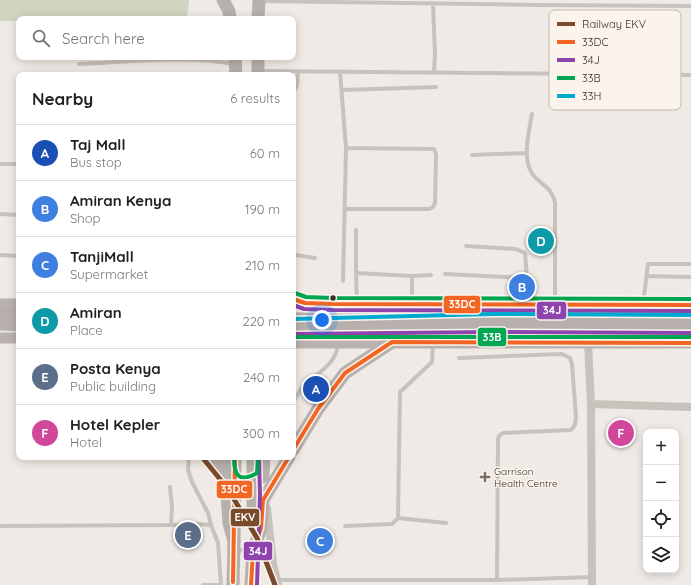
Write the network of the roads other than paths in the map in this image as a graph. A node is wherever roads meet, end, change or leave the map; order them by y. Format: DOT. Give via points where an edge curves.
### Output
graph roads {
  1 [pos="224,0"];
  2 [pos="259,1"];
  3 [pos="508,2"];
  4 [pos="433,4"];
  5 [pos="691,6"];
  6 [pos="230,16"];
  7 [pos="258,16"];
  8 [pos="258,60"];
  9 [pos="79,64"];
  10 [pos="236,65"];
  11 [pos="298,71"];
  12 [pos="258,72"];
  13 [pos="278,72"];
  14 [pos="340,72"];
  15 [pos="434,72"];
  16 [pos="549,73"];
  17 [pos="681,75"];
  18 [pos="691,75"];
  19 [pos="296,87"];
  20 [pos="436,87"];
  21 [pos="342,90"];
  22 [pos="532,114"];
  23 [pos="346,148"];
  24 [pos="527,153"];
  25 [pos="472,154"];
  26 [pos="0,164"];
  27 [pos="16,164"];
  28 [pos="345,209"];
  29 [pos="0,214"];
  30 [pos="16,215"];
  31 [pos="356,230"];
  32 [pos="466,246"];
  33 [pos="0,255"];
  34 [pos="296,255"];
  35 [pos="16,256"];
  36 [pos="315,258"];
  37 [pos="691,264"];
  38 [pos="356,273"];
  39 [pos="445,274"];
  40 [pos="431,275"];
  41 [pos="412,276"];
  42 [pos="646,276"];
  43 [pos="691,277"];
  44 [pos="527,278"];
  45 [pos="343,281"];
  46 [pos="296,299"];
  47 [pos="357,304"];
  48 [pos="412,304"];
  49 [pos="529,305"];
  50 [pos="555,305"];
  51 [pos="643,305"];
  52 [pos="691,305"];
  53 [pos="16,307"];
  54 [pos="7,317"];
  55 [pos="296,319"];
  56 [pos="493,320"];
  57 [pos="690,324"];
  58 [pos="296,328"];
  59 [pos="0,338"];
  60 [pos="16,338"];
  61 [pos="339,342"];
  62 [pos="392,342"];
  63 [pos="432,342"];
  64 [pos="296,343"];
  65 [pos="588,343"];
  66 [pos="691,343"];
  67 [pos="459,358"];
  68 [pos="296,398"];
  69 [pos="591,404"];
  70 [pos="691,407"];
  71 [pos="296,445"];
  72 [pos="189,460"];
  73 [pos="217,460"];
  74 [pos="228,460"];
  75 [pos="235,460"];
  76 [pos="253,460"];
  77 [pos="264,460"];
  78 [pos="287,460"];
  79 [pos="263,476"];
  80 [pos="170,487"];
  81 [pos="398,518"];
  82 [pos="446,523"];
  83 [pos="171,525"];
  84 [pos="211,525"];
  85 [pos="0,526"];
  86 [pos="345,526"];
  87 [pos="233,547"];
  88 [pos="252,551"];
  89 [pos="272,555"];
  90 [pos="553,579"];
  91 [pos="424,580"];
  92 [pos="483,580"];
  93 [pos="497,580"];
  94 [pos="592,581"];
  95 [pos="278,582"];
  96 [pos="203,585"];
  97 [pos="221,585"];
  98 [pos="233,585"];
  99 [pos="251,585"];
  100 [pos="424,585"];
  101 [pos="483,585"];
  102 [pos="554,585"];
  1 -- 6 [label="main road"];
  2 -- 4 [label="lane"];
  2 -- 7 [label="main road"];
  3 -- 4 [label="lane"];
  3 -- 5 [label="lane" via="596,6"];
  4 -- 15 [label="lane"];
  8 -- 12 [label="main road"];
  9 -- 10 [label="lane" via="213,60"];
  11 -- 13 [label="lane"];
  11 -- 14 [label="lane"];
  11 -- 19 [label="lane"];
  14 -- 15 [label="lane"];
  14 -- 21 [label="lane"];
  15 -- 16 [label="lane"];
  17 -- 18 [label="lane"];
  20 -- 21 [label="lane"];
  21 -- 23 [label="lane"];
  22 -- 24 [label="lane"];
  23 -- 28 [label="lane"];
  23 -- 28 [label="lane" via="434,149 436,154 433,207"];
  24 -- 25 [label="lane"];
  24 -- 50 [label="lane" via="528,166 533,175 548,188 555,202"];
  26 -- 27 [label="lane"];
  28 -- 45 [label="lane"];
  29 -- 30 [label="lane"];
  31 -- 38 [label="lane"];
  32 -- 44 [label="lane" via="522,251 526,258"];
  33 -- 35 [label="lane"];
  34 -- 36 [label="lane"];
  37 -- 42 [label="lane" via="651,263 648,264"];
  38 -- 41 [label="lane"];
  38 -- 47 [label="lane"];
  39 -- 44 [label="lane"];
  40 -- 41 [label="lane"];
  41 -- 48 [label="lane"];
  42 -- 43 [label="lane"];
  42 -- 51 [label="lane"];
  44 -- 49 [label="lane"];
  46 -- 47 [label="main road" via="305,303"];
  47 -- 48 [label="main road"];
  48 -- 49 [label="main road"];
  49 -- 50 [label="main road"];
  50 -- 51 [label="main road"];
  51 -- 52 [label="main road"];
  53 -- 54 [label="main road"];
  55 -- 56 [label="main road"];
  56 -- 57 [label="main road"];
  56 -- 58 [label="main road"];
  59 -- 60 [label="main road"];
  61 -- 62 [label="main road"];
  61 -- 64 [label="main road"];
  61 -- 68 [label="lane" via="334,359 302,387"];
  62 -- 63 [label="main road"];
  62 -- 71 [label="main road" via="345,373 318,409"];
  63 -- 65 [label="main road"];
  63 -- 81 [label="lane" via="432,362 400,392"];
  65 -- 66 [label="main road"];
  65 -- 69 [label="street"];
  67 -- 93 [label="lane" via="562,354 570,358 572,364 576,417 571,430 503,433 499,436"];
  69 -- 70 [label="street"];
  69 -- 94 [label="street"];
  72 -- 84 [label="lane" via="188,470 192,482 208,513"];
  73 -- 87 [label="main road, bridge" via="224,483"];
  74 -- 79 [label="main road" via="230,474 236,481 251,483"];
  75 -- 87 [label="main road, bridge"];
  76 -- 88 [label="main road, bridge"];
  77 -- 79 [label="main road"];
  78 -- 88 [label="main road, bridge" via="263,500 261,528"];
  79 -- 89 [label="street"];
  80 -- 83 [label="lane"];
  81 -- 82 [label="lane"];
  81 -- 86 [label="lane" via="392,524"];
  83 -- 84 [label="lane"];
  83 -- 85 [label="lane"];
  84 -- 97 [label="lane" via="218,543"];
  87 -- 88 [label="lane"];
  87 -- 98 [label="main road"];
  88 -- 89 [label="lane" via="262,550"];
  88 -- 99 [label="main road"];
  89 -- 95 [label="street"];
  90 -- 93 [label="lane"];
  90 -- 94 [label="lane"];
  90 -- 102 [label="lane"];
  91 -- 92 [label="lane"];
  91 -- 95 [label="lane"];
  91 -- 100 [label="lane"];
  92 -- 93 [label="lane"];
  92 -- 101 [label="lane"];
  96 -- 97 [label="lane"];
}
